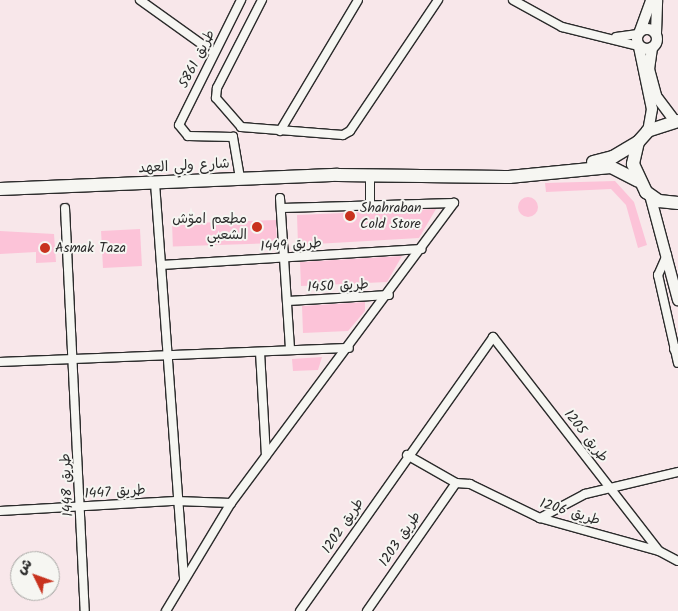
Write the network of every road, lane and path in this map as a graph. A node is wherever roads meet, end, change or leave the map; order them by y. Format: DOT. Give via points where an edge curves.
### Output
graph roads {
  1 [pos="140,0"];
  2 [pos="241,0"];
  3 [pos="262,0"];
  4 [pos="358,0"];
  5 [pos="438,0"];
  6 [pos="513,0"];
  7 [pos="650,0"];
  8 [pos="657,0"];
  9 [pos="639,32"];
  10 [pos="656,34"];
  11 [pos="611,37"];
  12 [pos="639,46"];
  13 [pos="652,48"];
  14 [pos="214,53"];
  15 [pos="648,75"];
  16 [pos="676,121"];
  17 [pos="280,130"];
  18 [pos="648,131"];
  19 [pos="638,142"];
  20 [pos="370,175"];
  21 [pos="240,178"];
  22 [pos="638,181"];
  23 [pos="155,183"];
  24 [pos="0,189"];
  25 [pos="650,195"];
  26 [pos="280,198"];
  27 [pos="678,203"];
  28 [pos="370,204"];
  29 [pos="65,208"];
  30 [pos="282,208"];
  31 [pos="422,248"];
  32 [pos="668,253"];
  33 [pos="287,258"];
  34 [pos="162,265"];
  35 [pos="389,295"];
  36 [pos="678,300"];
  37 [pos="288,301"];
  38 [pos="493,337"];
  39 [pos="290,348"];
  40 [pos="349,348"];
  41 [pos="676,349"];
  42 [pos="260,352"];
  43 [pos="167,357"];
  44 [pos="73,358"];
  45 [pos="0,362"];
  46 [pos="678,363"];
  47 [pos="407,454"];
  48 [pos="266,456"];
  49 [pos="674,472"];
  50 [pos="456,483"];
  51 [pos="610,486"];
  52 [pos="176,501"];
  53 [pos="231,503"];
  54 [pos="81,507"];
  55 [pos="0,511"];
  56 [pos="540,518"];
  57 [pos="659,551"];
  58 [pos="678,561"];
  59 [pos="184,579"];
  60 [pos="85,611"];
  61 [pos="166,611"];
  62 [pos="300,611"];
  63 [pos="367,611"];
  1 -- 14 [label="street"];
  2 -- 14 [label="street, طريق 5861"];
  3 -- 17 [label="street" via="216,88 216,98 241,127"];
  4 -- 17 [label="street"];
  5 -- 17 [label="street" via="346,134"];
  6 -- 11 [label="street" via="562,27"];
  7 -- 9 [label="street"];
  8 -- 10 [label="street"];
  9 -- 10 [label="street"];
  9 -- 11 [label="street"];
  9 -- 12 [label="street"];
  10 -- 13 [label="street"];
  11 -- 12 [label="street"];
  12 -- 13 [label="street"];
  12 -- 15 [label="street"];
  13 -- 15 [label="street"];
  14 -- 21 [label="street, طريق 5861" via="180,121 180,130 188,136 234,137"];
  15 -- 16 [label="street" via="662,108"];
  15 -- 18 [label="street" via="652,110"];
  16 -- 18 [label="main road"];
  18 -- 19 [label="main road"];
  19 -- 20 [label="main road, شارع ولي العهد" via="603,160 546,168"];
  19 -- 22 [label="main road" via="633,164"];
  20 -- 21 [label="main road, شارع ولي العهد"];
  20 -- 22 [label="main road, شارع ولي العهد" via="509,177 611,167"];
  20 -- 28 [label="street"];
  21 -- 23 [label="main road, شارع ولي العهد"];
  22 -- 25 [label="main road"];
  23 -- 24 [label="main road, شارع ولي العهد"];
  23 -- 34 [label="street"];
  25 -- 27 [label="main road"];
  25 -- 32 [label="street"];
  26 -- 30 [label="street"];
  28 -- 30 [label="street"];
  28 -- 31 [label="street" via="454,203"];
  29 -- 44 [label="street, طريق 1448"];
  30 -- 33 [label="street"];
  31 -- 33 [label="street, طريق 1449"];
  31 -- 35 [label="street"];
  32 -- 36 [label="street"];
  32 -- 41 [label="street" via="658,275"];
  33 -- 34 [label="street, طريق 1449"];
  33 -- 37 [label="street"];
  34 -- 43 [label="street"];
  35 -- 37 [label="street, طريق 1450"];
  35 -- 40 [label="street"];
  37 -- 39 [label="street"];
  38 -- 47 [label="street, طريق 1202"];
  38 -- 51 [label="street, طريق 1205"];
  39 -- 40 [label="street"];
  39 -- 42 [label="street"];
  40 -- 48 [label="street"];
  41 -- 46 [label="street"];
  42 -- 43 [label="street"];
  42 -- 48 [label="street"];
  43 -- 44 [label="street"];
  43 -- 52 [label="street"];
  44 -- 45 [label="street"];
  44 -- 54 [label="street, طريق 1448"];
  47 -- 50 [label="street, طريق 1206"];
  47 -- 62 [label="street, طريق 1202"];
  48 -- 53 [label="street"];
  49 -- 51 [label="street"];
  50 -- 56 [label="street, طريق 1206" via="470,484"];
  50 -- 63 [label="street, طريق 1203"];
  51 -- 56 [label="street" via="568,501"];
  51 -- 57 [label="street, طريق 1205"];
  52 -- 53 [label="street, طريق 1447"];
  52 -- 54 [label="street, طريق 1447"];
  52 -- 59 [label="street"];
  53 -- 59 [label="street"];
  54 -- 55 [label="street, طريق 1447"];
  54 -- 60 [label="street, طريق 1448"];
  56 -- 57 [label="street, طريق 1206"];
  57 -- 58 [label="street, طريق 1206"];
  59 -- 61 [label="street"];
}
